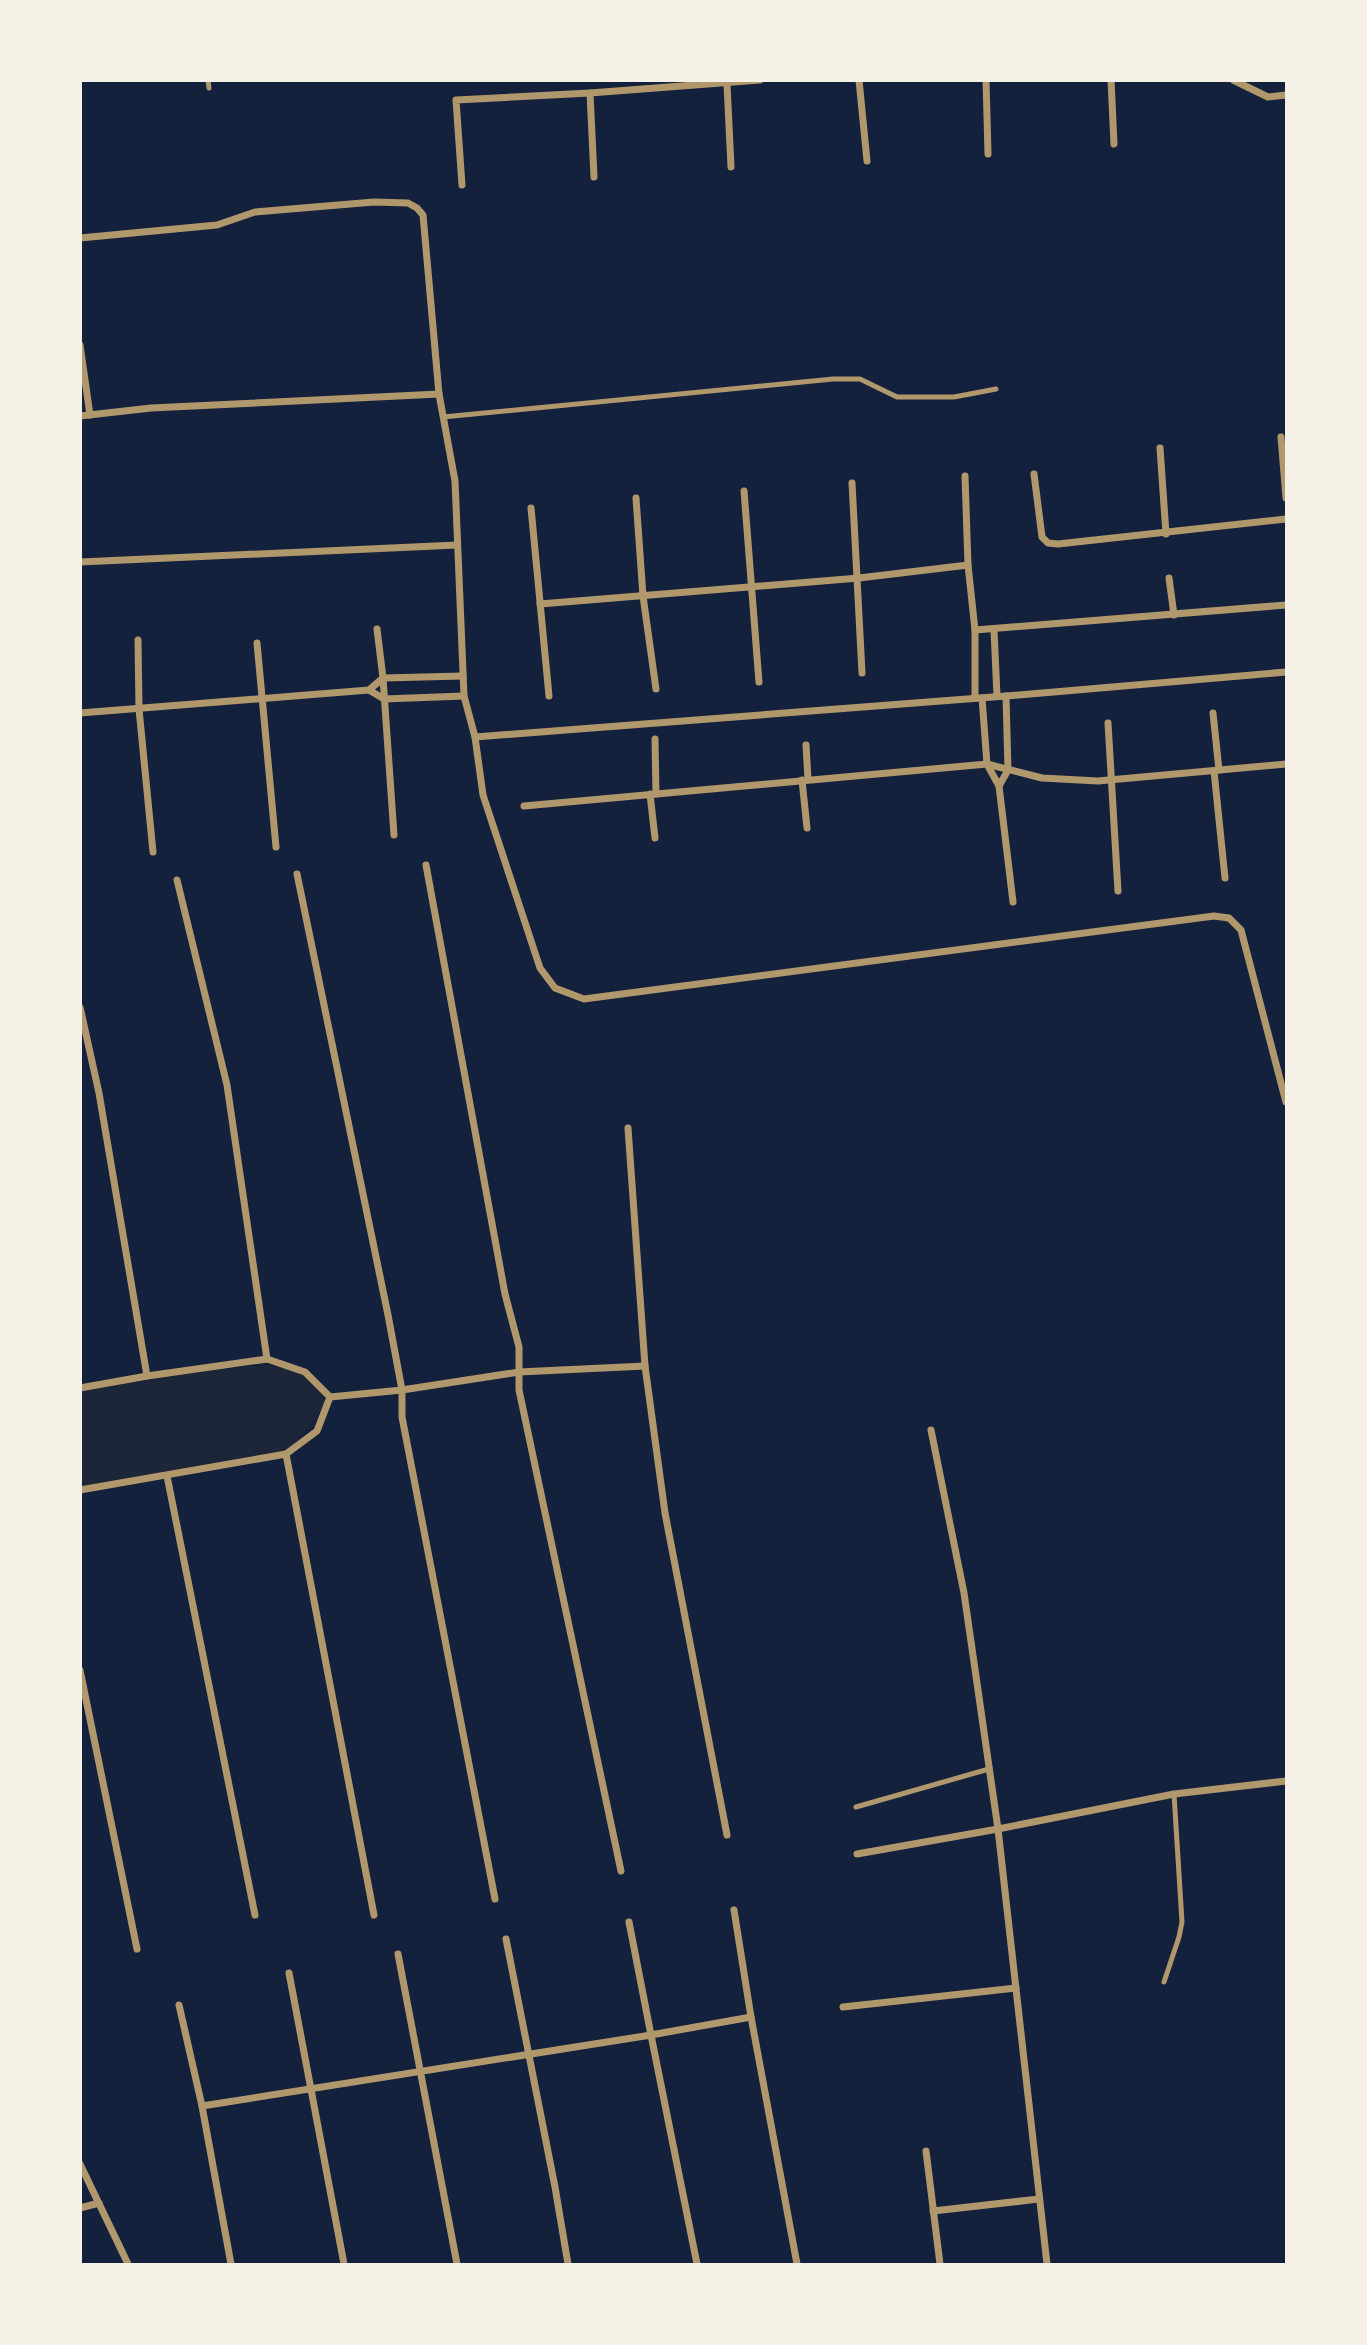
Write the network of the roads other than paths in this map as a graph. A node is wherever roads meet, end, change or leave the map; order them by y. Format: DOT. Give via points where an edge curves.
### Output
graph roads {
  1 [pos="208,80"];
  2 [pos="760,80"];
  3 [pos="859,80"];
  4 [pos="986,80"];
  5 [pos="1111,80"];
  6 [pos="1236,81"];
  7 [pos="727,84"];
  8 [pos="209,88"];
  9 [pos="590,93"];
  10 [pos="1286,95"];
  11 [pos="1114,144"];
  12 [pos="988,154"];
  13 [pos="867,161"];
  14 [pos="731,167"];
  15 [pos="594,177"];
  16 [pos="462,185"];
  17 [pos="80,237"];
  18 [pos="80,345"];
  19 [pos="996,389"];
  20 [pos="439,394"];
  21 [pos="90,415"];
  22 [pos="80,416"];
  23 [pos="443,417"];
  24 [pos="1281,437"];
  25 [pos="1160,448"];
  26 [pos="1034,474"];
  27 [pos="965,476"];
  28 [pos="852,483"];
  29 [pos="744,491"];
  30 [pos="636,498"];
  31 [pos="1286,498"];
  32 [pos="531,508"];
  33 [pos="1286,519"];
  34 [pos="1166,534"];
  35 [pos="457,545"];
  36 [pos="80,562"];
  37 [pos="968,565"];
  38 [pos="859,578"];
  39 [pos="1169,578"];
  40 [pos="753,587"];
  41 [pos="643,596"];
  42 [pos="540,604"];
  43 [pos="1286,605"];
  44 [pos="1174,615"];
  45 [pos="377,629"];
  46 [pos="975,630"];
  47 [pos="994,630"];
  48 [pos="138,639"];
  49 [pos="257,643"];
  50 [pos="1286,672"];
  51 [pos="862,673"];
  52 [pos="463,676"];
  53 [pos="383,678"];
  54 [pos="759,682"];
  55 [pos="656,689"];
  56 [pos="369,690"];
  57 [pos="464,696"];
  58 [pos="549,696"];
  59 [pos="1002,696"];
  60 [pos="979,698"];
  61 [pos="262,699"];
  62 [pos="384,699"];
  63 [pos="139,709"];
  64 [pos="80,713"];
  65 [pos="1213,713"];
  66 [pos="1108,723"];
  67 [pos="475,737"];
  68 [pos="655,739"];
  69 [pos="806,745"];
  70 [pos="988,764"];
  71 [pos="1286,764"];
  72 [pos="1009,770"];
  73 [pos="1217,771"];
  74 [pos="1111,779"];
  75 [pos="805,780"];
  76 [pos="999,786"];
  77 [pos="653,794"];
  78 [pos="524,806"];
  79 [pos="807,828"];
  80 [pos="394,835"];
  81 [pos="656,838"];
  82 [pos="276,847"];
  83 [pos="153,852"];
  84 [pos="426,865"];
  85 [pos="297,874"];
  86 [pos="1225,878"];
  87 [pos="177,880"];
  88 [pos="1118,891"];
  89 [pos="1013,902"];
  90 [pos="80,1007"];
  91 [pos="1286,1102"];
  92 [pos="628,1128"];
  93 [pos="267,1359"];
  94 [pos="645,1366"];
  95 [pos="519,1372"];
  96 [pos="147,1376"];
  97 [pos="80,1388"];
  98 [pos="402,1390"];
  99 [pos="330,1397"];
  100 [pos="931,1430"];
  101 [pos="286,1454"];
  102 [pos="167,1476"];
  103 [pos="80,1490"];
  104 [pos="80,1670"];
  105 [pos="989,1769"];
  106 [pos="1286,1781"];
  107 [pos="1174,1794"];
  108 [pos="856,1807"];
  109 [pos="998,1829"];
  110 [pos="727,1835"];
  111 [pos="858,1854"];
  112 [pos="621,1871"];
  113 [pos="495,1899"];
  114 [pos="734,1910"];
  115 [pos="255,1915"];
  116 [pos="374,1915"];
  117 [pos="629,1922"];
  118 [pos="506,1939"];
  119 [pos="137,1949"];
  120 [pos="398,1954"];
  121 [pos="289,1973"];
  122 [pos="1164,1982"];
  123 [pos="1016,1989"];
  124 [pos="179,2005"];
  125 [pos="843,2007"];
  126 [pos="751,2017"];
  127 [pos="651,2035"];
  128 [pos="528,2054"];
  129 [pos="420,2072"];
  130 [pos="312,2090"];
  131 [pos="202,2106"];
  132 [pos="926,2151"];
  133 [pos="80,2164"];
  134 [pos="1039,2199"];
  135 [pos="99,2203"];
  136 [pos="80,2208"];
  137 [pos="933,2211"];
  138 [pos="128,2264"];
  139 [pos="231,2264"];
  140 [pos="344,2264"];
  141 [pos="457,2264"];
  142 [pos="568,2264"];
  143 [pos="696,2264"];
  144 [pos="797,2264"];
  145 [pos="940,2264"];
  146 [pos="1047,2264"];
  1 -- 8 [label="lane"];
  2 -- 7 [label="street"];
  3 -- 13 [label="street"];
  4 -- 12 [label="street"];
  5 -- 11 [label="street"];
  6 -- 10 [label="street" via="1268,97"];
  7 -- 9 [label="street"];
  7 -- 14 [label="street"];
  9 -- 15 [label="street"];
  9 -- 16 [label="street" via="456,100"];
  17 -- 20 [label="street" via="217,225 255,212 408,203 423,215"];
  18 -- 21 [label="street"];
  19 -- 23 [label="lane" via="954,397 897,397 860,379 833,379"];
  20 -- 21 [label="street"];
  20 -- 23 [label="street"];
  21 -- 22 [label="street"];
  23 -- 35 [label="street" via="455,481"];
  24 -- 31 [label="street"];
  25 -- 34 [label="street"];
  26 -- 34 [label="street" via="1042,537 1048,543"];
  27 -- 37 [label="street"];
  28 -- 38 [label="street"];
  29 -- 40 [label="street"];
  30 -- 41 [label="street"];
  32 -- 42 [label="street"];
  33 -- 34 [label="street"];
  35 -- 36 [label="street"];
  35 -- 52 [label="street"];
  37 -- 38 [label="street"];
  37 -- 46 [label="street"];
  38 -- 40 [label="street"];
  38 -- 51 [label="street"];
  39 -- 44 [label="street"];
  40 -- 41 [label="street"];
  40 -- 54 [label="street"];
  41 -- 42 [label="street"];
  41 -- 55 [label="street"];
  42 -- 58 [label="street"];
  43 -- 44 [label="street"];
  44 -- 47 [label="street"];
  45 -- 53 [label="street"];
  46 -- 47 [label="street"];
  46 -- 60 [label="street"];
  47 -- 59 [label="street"];
  48 -- 63 [label="street"];
  49 -- 61 [label="street"];
  50 -- 59 [label="street"];
  52 -- 53 [label="street"];
  52 -- 57 [label="street"];
  53 -- 56 [label="street"];
  53 -- 62 [label="street"];
  56 -- 61 [label="street"];
  56 -- 62 [label="street"];
  57 -- 62 [label="street"];
  57 -- 67 [label="street"];
  59 -- 60 [label="street"];
  59 -- 72 [label="street"];
  60 -- 67 [label="street"];
  60 -- 70 [label="street"];
  61 -- 63 [label="street"];
  61 -- 82 [label="street"];
  62 -- 80 [label="street"];
  63 -- 64 [label="street"];
  63 -- 83 [label="street"];
  65 -- 73 [label="street"];
  66 -- 74 [label="street"];
  67 -- 91 [label="street" via="492,827 540,968 555,988 584,999 1200,918 1229,918 1241,930"];
  68 -- 77 [label="street"];
  69 -- 75 [label="street"];
  70 -- 72 [label="street"];
  70 -- 75 [label="street"];
  70 -- 76 [label="street"];
  71 -- 73 [label="street"];
  72 -- 74 [label="street" via="1042,778"];
  72 -- 76 [label="street"];
  73 -- 74 [label="street"];
  73 -- 86 [label="street"];
  74 -- 88 [label="street"];
  75 -- 77 [label="street"];
  75 -- 79 [label="street"];
  76 -- 89 [label="street"];
  77 -- 78 [label="street"];
  77 -- 81 [label="street"];
  84 -- 95 [label="street" via="502,1280 519,1347"];
  85 -- 98 [label="street"];
  87 -- 93 [label="street" via="226,1085"];
  90 -- 96 [label="street"];
  92 -- 94 [label="street"];
  93 -- 96 [label="street"];
  93 -- 99 [label="street" via="305,1372"];
  94 -- 95 [label="street"];
  94 -- 110 [label="street" via="665,1513"];
  95 -- 98 [label="street"];
  95 -- 112 [label="street" via="519,1390"];
  96 -- 97 [label="street"];
  98 -- 99 [label="street"];
  98 -- 113 [label="street" via="402,1416"];
  99 -- 101 [label="street" via="317,1431"];
  100 -- 105 [label="street" via="964,1593"];
  101 -- 102 [label="street"];
  101 -- 116 [label="street"];
  102 -- 103 [label="street"];
  102 -- 115 [label="street"];
  104 -- 119 [label="street"];
  105 -- 108 [label="lane"];
  105 -- 109 [label="street"];
  106 -- 107 [label="street"];
  107 -- 109 [label="street"];
  107 -- 122 [label="lane" via="1182,1922"];
  109 -- 111 [label="street"];
  109 -- 123 [label="street"];
  114 -- 126 [label="street"];
  117 -- 127 [label="street"];
  118 -- 128 [label="street"];
  120 -- 129 [label="street"];
  121 -- 130 [label="street"];
  123 -- 125 [label="street"];
  123 -- 134 [label="street"];
  124 -- 131 [label="street"];
  126 -- 127 [label="street"];
  126 -- 144 [label="street"];
  127 -- 128 [label="street"];
  127 -- 143 [label="street"];
  128 -- 129 [label="street"];
  128 -- 142 [label="street"];
  129 -- 130 [label="street"];
  129 -- 141 [label="street"];
  130 -- 131 [label="street"];
  130 -- 140 [label="street"];
  131 -- 139 [label="street"];
  132 -- 137 [label="street"];
  133 -- 135 [label="street"];
  134 -- 137 [label="street"];
  134 -- 146 [label="street"];
  135 -- 136 [label="street"];
  135 -- 138 [label="street"];
  137 -- 145 [label="street"];
}
